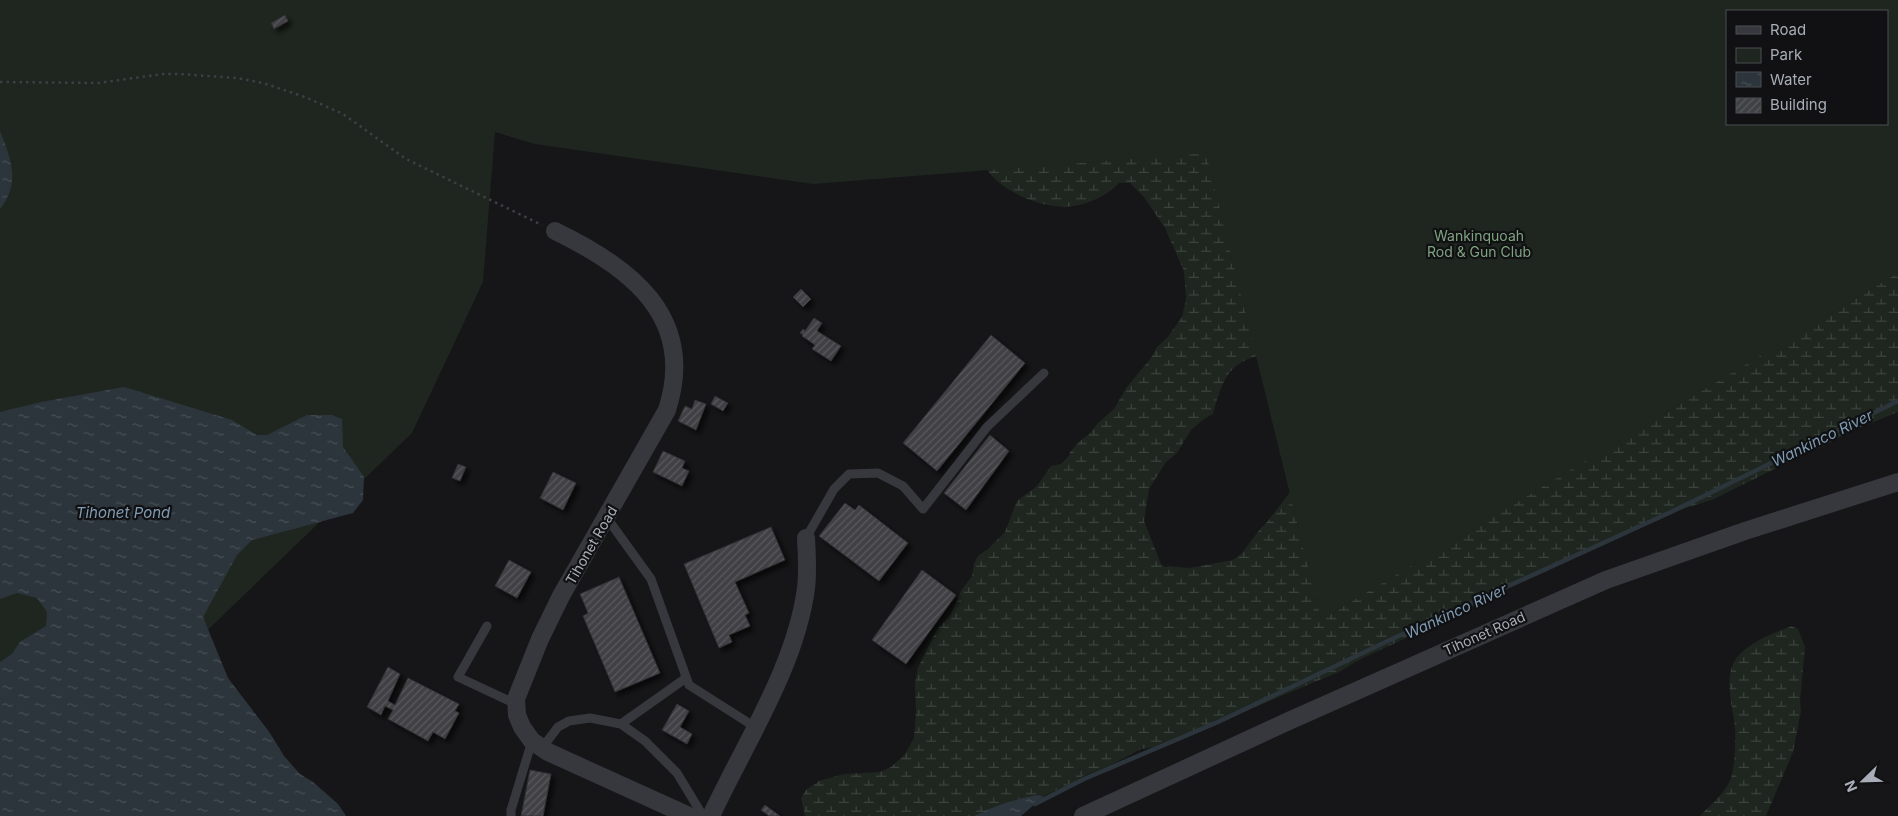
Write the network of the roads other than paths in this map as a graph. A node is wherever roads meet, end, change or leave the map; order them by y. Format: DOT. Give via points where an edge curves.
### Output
graph roads {
  1 [pos="555,231"];
  2 [pos="1044,373"];
  3 [pos="1898,482"];
  4 [pos="607,518"];
  5 [pos="806,538"];
  6 [pos="487,626"];
  7 [pos="686,678"];
  8 [pos="516,704"];
  9 [pos="621,724"];
  10 [pos="756,727"];
  11 [pos="537,745"];
  12 [pos="511,816"];
  13 [pos="689,816"];
  14 [pos="703,816"];
  15 [pos="711,816"];
  16 [pos="1083,816"];
  1 -- 4 [label="street, Tihonet Road" via="604,257 640,286 665,321 672,345 674,385 667,410"];
  2 -- 5 [label="lane" via="987,427 923,509 902,486 878,473 849,474 834,489"];
  3 -- 16 [label="street, Tihonet Road" via="1606,580"];
  4 -- 7 [label="lane" via="651,579"];
  4 -- 8 [label="street, Tihonet Road" via="561,596 540,639"];
  5 -- 10 [label="street" via="806,589 798,621 787,658"];
  6 -- 8 [label="lane" via="458,677"];
  7 -- 9 [label="lane"];
  7 -- 10 [label="lane" via="689,685"];
  8 -- 11 [label="street" via="522,727"];
  9 -- 11 [label="lane" via="590,718 569,721"];
  9 -- 14 [label="lane" via="646,741 677,773"];
  10 -- 15 [label="street"];
  11 -- 12 [label="lane"];
  11 -- 13 [label="street"];
}
